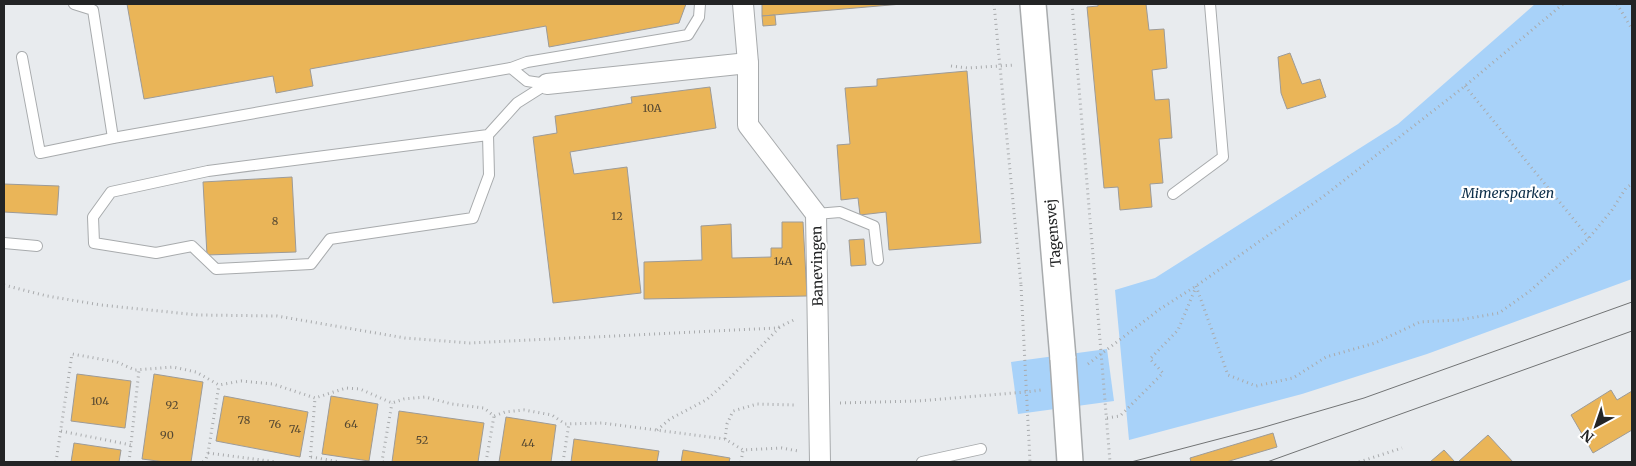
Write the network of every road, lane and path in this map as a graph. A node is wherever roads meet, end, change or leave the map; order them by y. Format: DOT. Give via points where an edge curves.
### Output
graph roads {
  1 [pos="74,4"];
  2 [pos="700,4"];
  3 [pos="743,4"];
  4 [pos="994,4"];
  5 [pos="1033,4"];
  6 [pos="1072,4"];
  7 [pos="1210,4"];
  8 [pos="1563,4"];
  9 [pos="1617,4"];
  10 [pos="95,7"];
  11 [pos="1632,29"];
  12 [pos="22,57"];
  13 [pos="1038,62"];
  14 [pos="748,63"];
  15 [pos="951,66"];
  16 [pos="1000,67"];
  17 [pos="511,68"];
  18 [pos="547,84"];
  19 [pos="1465,86"];
  20 [pos="488,136"];
  21 [pos="113,138"];
  22 [pos="1632,184"];
  23 [pos="1173,194"];
  24 [pos="816,214"];
  25 [pos="1589,238"];
  26 [pos="4,243"];
  27 [pos="38,246"];
  28 [pos="878,260"];
  29 [pos="4,285"];
  30 [pos="1196,286"];
  31 [pos="818,301"];
  32 [pos="782,325"];
  33 [pos="1087,364"];
  34 [pos="139,370"];
  35 [pos="219,385"];
  36 [pos="1048,388"];
  37 [pos="315,398"];
  38 [pos="392,403"];
  39 [pos="819,404"];
  40 [pos="494,416"];
  41 [pos="1107,418"];
  42 [pos="569,423"];
  43 [pos="657,430"];
  44 [pos="61,431"];
  45 [pos="724,439"];
  46 [pos="131,445"];
  47 [pos="1402,448"];
  48 [pos="981,449"];
  49 [pos="743,450"];
  50 [pos="208,453"];
  51 [pos="311,457"];
  52 [pos="820,458"];
  53 [pos="56,462"];
  54 [pos="129,462"];
  55 [pos="203,462"];
  56 [pos="277,462"];
  57 [pos="310,462"];
  58 [pos="340,462"];
  59 [pos="384,462"];
  60 [pos="486,462"];
  61 [pos="563,462"];
  62 [pos="740,462"];
  63 [pos="922,462"];
  64 [pos="1030,462"];
  65 [pos="1070,462"];
  66 [pos="1110,462"];
  67 [pos="1359,462"];
  1 -- 10 [label="lane"];
  2 -- 17 [label="lane" via="699,18 688,35 527,62"];
  3 -- 14 [label="street, Banevingen"];
  4 -- 16 [label="path"];
  5 -- 13 [label="street, Tagensvej"];
  6 -- 41 [label="path, bridge"];
  7 -- 23 [label="lane" via="1223,157"];
  8 -- 19 [label="path"];
  9 -- 11 [label="path"];
  10 -- 21 [label="lane"];
  12 -- 21 [label="lane" via="40,153"];
  13 -- 16 [label="path"];
  13 -- 65 [label="street, Tagensvej, bridge"];
  14 -- 18 [label="street"];
  14 -- 24 [label="street, Banevingen" via="748,125"];
  15 -- 16 [label="path"];
  16 -- 64 [label="path, bridge" via="1021,286"];
  17 -- 18 [label="lane" via="527,81"];
  17 -- 21 [label="lane"];
  18 -- 20 [label="lane" via="517,103"];
  19 -- 25 [label="path"];
  19 -- 30 [label="path" via="1324,196"];
  20 -- 20 [label="lane" via="490,175 473,218 330,239 311,264 216,269 192,246 156,254 94,243 93,217 111,192 208,171"];
  22 -- 25 [label="path"];
  24 -- 28 [label="lane" via="840,212 874,226"];
  24 -- 31 [label="street, Banevingen"];
  25 -- 30 [label="path" via="1530,291 1499,313 1420,322 1375,343 1326,357 1294,378 1256,386 1228,375"];
  26 -- 27 [label="lane"];
  29 -- 32 [label="path" via="101,305 198,315 277,316 405,338 470,343 777,328"];
  30 -- 33 [label="path"];
  30 -- 41 [label="path" via="1178,330 1150,359 1163,373 1120,416"];
  31 -- 32 [label="path"];
  31 -- 39 [label="street, Banevingen"];
  32 -- 43 [label="path" via="706,400 670,419"];
  34 -- 35 [label="path" via="174,367 196,372"];
  34 -- 44 [label="path" via="117,362 72,354"];
  34 -- 46 [label="path"];
  35 -- 37 [label="path" via="241,380 272,384"];
  35 -- 50 [label="path"];
  36 -- 39 [label="path" via="918,401"];
  37 -- 38 [label="path" via="346,388 360,389"];
  37 -- 51 [label="path"];
  38 -- 40 [label="path" via="424,397 484,408"];
  38 -- 59 [label="path"];
  39 -- 45 [label="path" via="757,404 733,411"];
  39 -- 52 [label="street, Banevingen"];
  40 -- 42 [label="path" via="524,410 552,415 565,424"];
  40 -- 60 [label="path"];
  41 -- 66 [label="path, bridge"];
  42 -- 43 [label="path" via="602,423"];
  42 -- 61 [label="path"];
  43 -- 45 [label="path"];
  44 -- 46 [label="path"];
  44 -- 53 [label="path"];
  45 -- 49 [label="path"];
  46 -- 54 [label="path"];
  47 -- 67 [label="path"];
  48 -- 63 [label="lane"];
  49 -- 52 [label="path" via="782,448"];
  49 -- 62 [label="path"];
  50 -- 55 [label="path"];
  50 -- 56 [label="path"];
  51 -- 57 [label="path"];
  51 -- 58 [label="path"];
}
